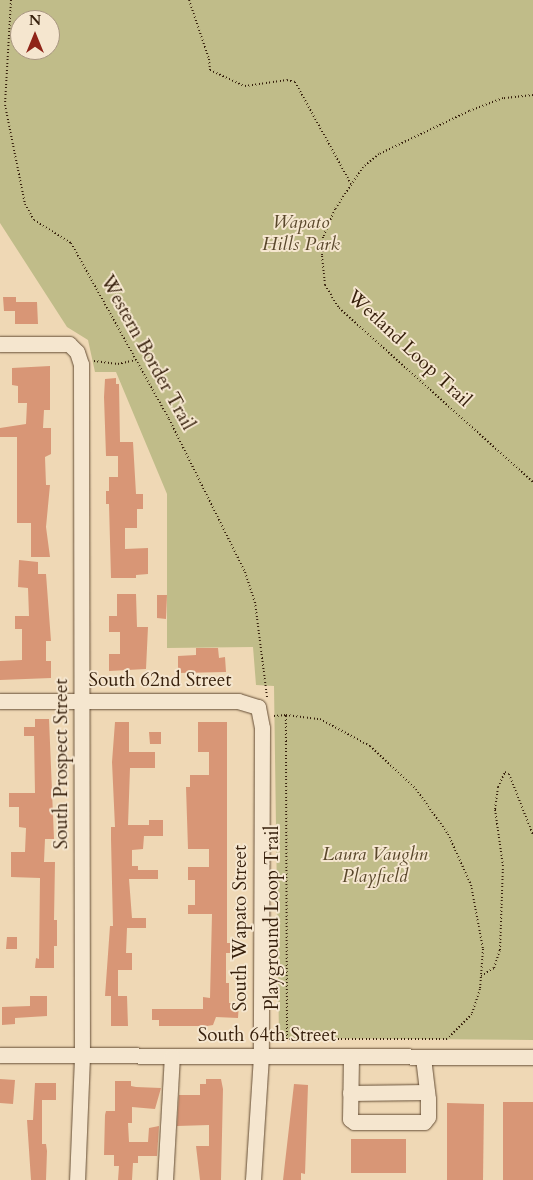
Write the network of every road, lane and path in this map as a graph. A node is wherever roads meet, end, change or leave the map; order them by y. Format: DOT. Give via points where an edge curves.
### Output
graph roads {
  1 [pos="11,0"];
  2 [pos="189,0"];
  3 [pos="533,95"];
  4 [pos="351,184"];
  5 [pos="0,344"];
  6 [pos="77,353"];
  7 [pos="136,360"];
  8 [pos="533,482"];
  9 [pos="0,701"];
  10 [pos="83,702"];
  11 [pos="266,706"];
  12 [pos="286,715"];
  13 [pos="533,835"];
  14 [pos="481,976"];
  15 [pos="0,1055"];
  16 [pos="172,1056"];
  17 [pos="261,1056"];
  18 [pos="82,1057"];
  19 [pos="351,1057"];
  20 [pos="423,1057"];
  21 [pos="533,1057"];
  22 [pos="350,1092"];
  23 [pos="427,1092"];
  24 [pos="77,1180"];
  25 [pos="165,1180"];
  26 [pos="253,1180"];
  1 -- 7 [label="path, Western Border Trail" via="6,105 25,204 34,220 70,243"];
  2 -- 4 [label="path" via="210,70 245,86 287,80 295,82"];
  3 -- 4 [label="path, Wetland Loop Trail" via="503,98 469,111 379,154"];
  4 -- 8 [label="path, Wetland Loop Trail" via="323,237 325,285 339,308"];
  5 -- 6 [label="street" via="66,344"];
  6 -- 7 [label="path" via="118,364"];
  6 -- 10 [label="street, South Prospect Street"];
  7 -- 11 [label="path, Western Border Trail" via="170,419 245,572 255,602"];
  9 -- 10 [label="street, South 62nd Street"];
  10 -- 11 [label="street, South 62nd Street" via="238,701"];
  10 -- 18 [label="street, South Prospect Street"];
  11 -- 12 [label="path" via="271,716"];
  11 -- 17 [label="street, South Wapato Street" via="262,728"];
  12 -- 14 [label="path, Playground Loop Trail" via="320,719 370,746 416,789 448,834 471,885 483,949"];
  12 -- 14 [label="path, Playground Loop Trail" via="288,1039 446,1039 472,1014"];
  13 -- 14 [label="path" via="509,774 505,772 498,787 495,809 503,866 500,950 494,968"];
  15 -- 18 [label="street, South 64th Street"];
  16 -- 17 [label="street, South 64th Street"];
  16 -- 18 [label="street, South 64th Street"];
  16 -- 25 [label="street"];
  17 -- 19 [label="street, South 64th Street"];
  17 -- 26 [label="street, South Wapato Street"];
  18 -- 24 [label="street, South Prospect Street"];
  19 -- 20 [label="street, South 64th Street"];
  19 -- 22 [label="street"];
  20 -- 21 [label="street, South 64th Street"];
  20 -- 23 [label="street"];
  22 -- 23 [label="street"];
  22 -- 23 [label="street" via="350,1119 354,1122 424,1122 428,1117"];
}
